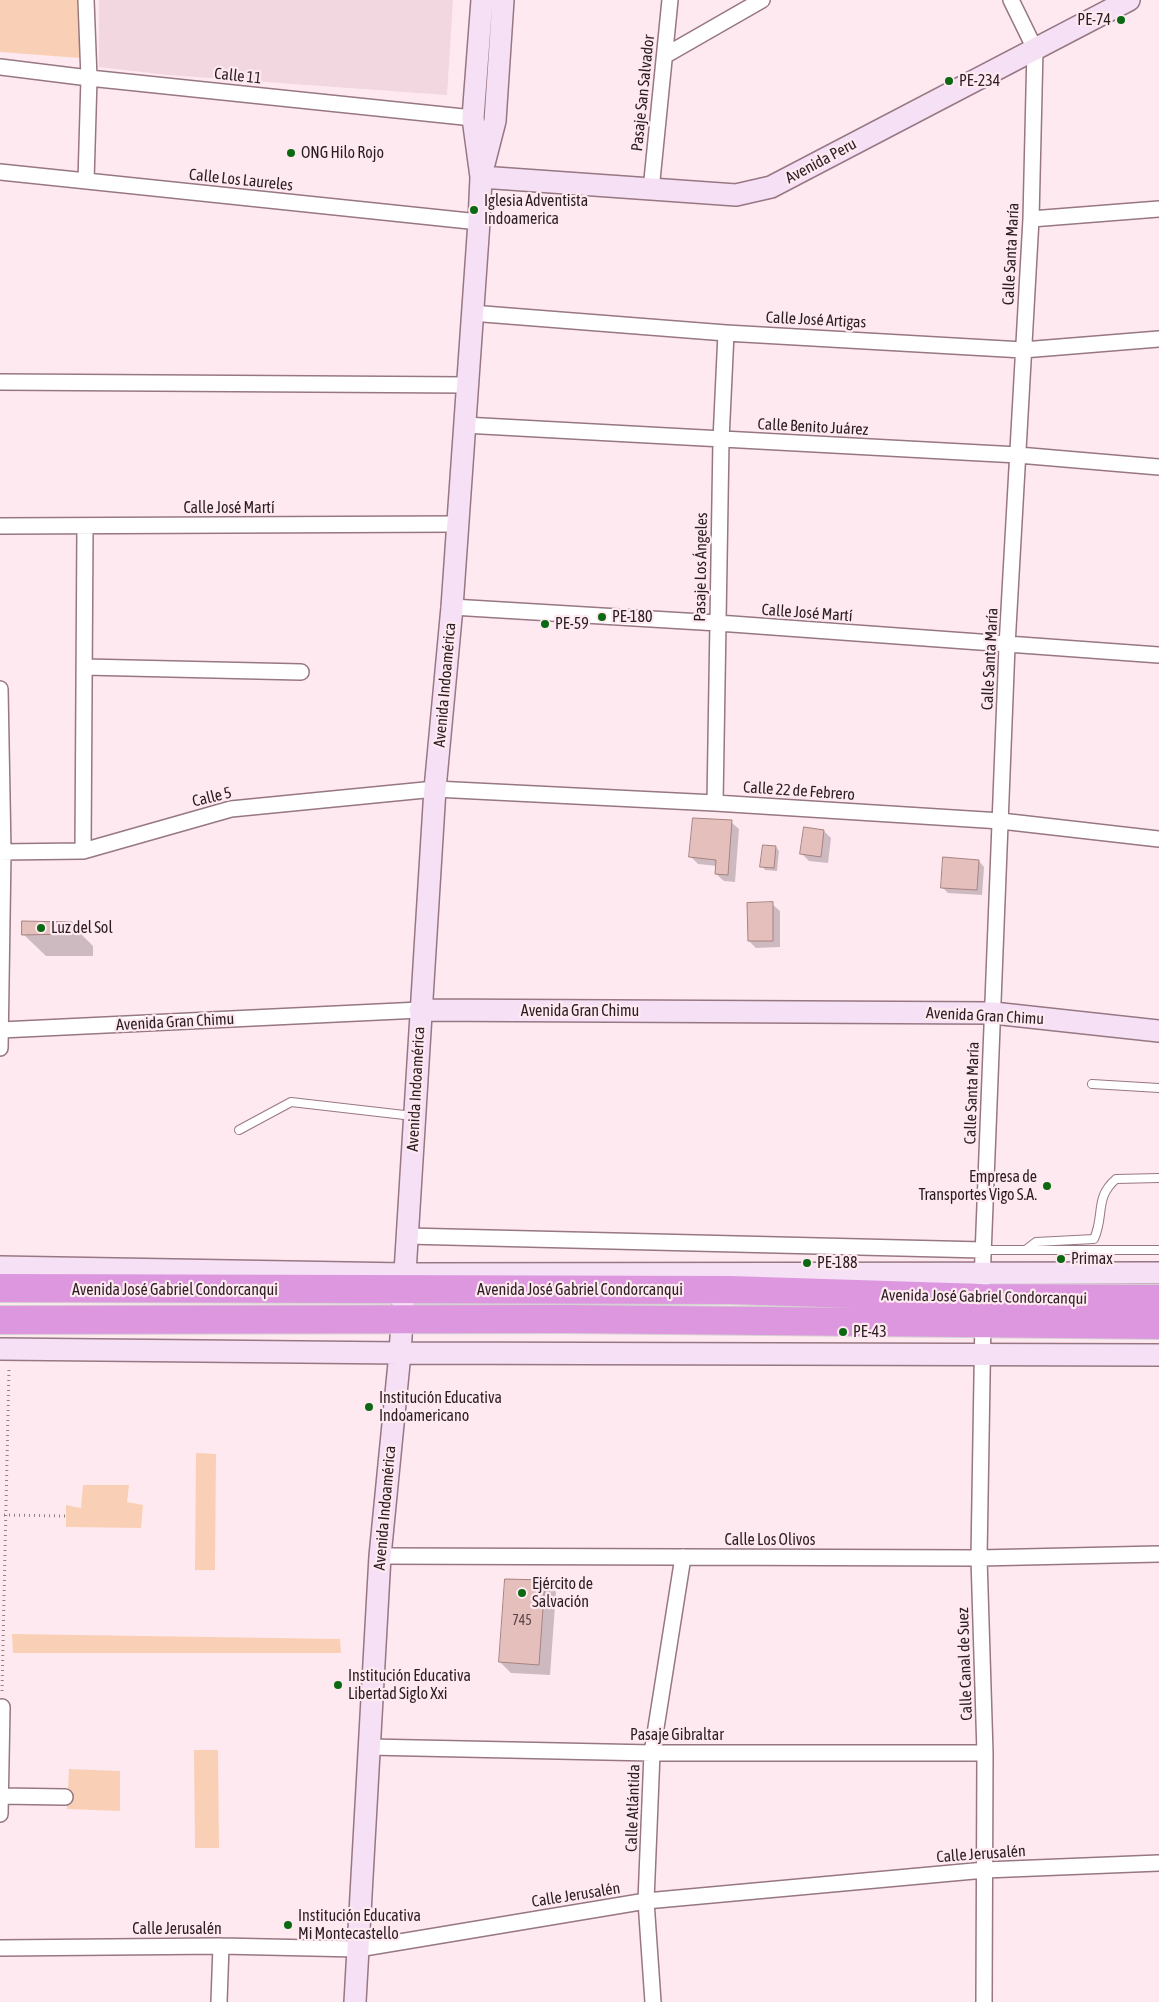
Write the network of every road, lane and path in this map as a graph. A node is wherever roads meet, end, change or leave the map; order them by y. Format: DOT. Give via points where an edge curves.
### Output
graph roads {
  1 [pos="86,0"];
  2 [pos="482,0"];
  3 [pos="503,0"];
  4 [pos="670,0"];
  5 [pos="762,0"];
  6 [pos="1011,0"];
  7 [pos="1129,0"];
  8 [pos="1035,49"];
  9 [pos="666,55"];
  10 [pos="0,67"];
  11 [pos="89,78"];
  12 [pos="473,118"];
  13 [pos="0,172"];
  14 [pos="481,177"];
  15 [pos="86,181"];
  16 [pos="651,190"];
  17 [pos="1159,209"];
  18 [pos="1031,219"];
  19 [pos="479,222"];
  20 [pos="471,313"];
  21 [pos="726,332"];
  22 [pos="1159,340"];
  23 [pos="1023,350"];
  24 [pos="0,382"];
  25 [pos="467,385"];
  26 [pos="464,425"];
  27 [pos="721,440"];
  28 [pos="1018,455"];
  29 [pos="1159,467"];
  30 [pos="457,524"];
  31 [pos="0,526"];
  32 [pos="84,526"];
  33 [pos="452,607"];
  34 [pos="718,623"];
  35 [pos="1007,646"];
  36 [pos="1159,655"];
  37 [pos="85,667"];
  38 [pos="301,672"];
  39 [pos="0,689"];
  40 [pos="435,789"];
  41 [pos="715,803"];
  42 [pos="1001,821"];
  43 [pos="1159,839"];
  44 [pos="82,851"];
  45 [pos="1,852"];
  46 [pos="420,1010"];
  47 [pos="993,1013"];
  48 [pos="1,1030"];
  49 [pos="1159,1031"];
  50 [pos="0,1048"];
  51 [pos="1092,1084"];
  52 [pos="1159,1088"];
  53 [pos="415,1116"];
  54 [pos="239,1130"];
  55 [pos="1159,1178"];
  56 [pos="407,1236"];
  57 [pos="983,1250"];
  58 [pos="1027,1250"];
  59 [pos="1159,1250"];
  60 [pos="0,1268"];
  61 [pos="1159,1272"];
  62 [pos="404,1282"];
  63 [pos="982,1286"];
  64 [pos="0,1288"];
  65 [pos="1159,1299"];
  66 [pos="0,1320"];
  67 [pos="402,1320"];
  68 [pos="983,1325"];
  69 [pos="1159,1325"];
  70 [pos="5,1348"];
  71 [pos="400,1353"];
  72 [pos="983,1355"];
  73 [pos="1159,1356"];
  74 [pos="4,1515"];
  75 [pos="65,1516"];
  76 [pos="1159,1554"];
  77 [pos="380,1556"];
  78 [pos="684,1557"];
  79 [pos="979,1558"];
  80 [pos="2,1707"];
  81 [pos="369,1747"];
  82 [pos="652,1753"];
  83 [pos="985,1753"];
  84 [pos="0,1796"];
  85 [pos="65,1797"];
  86 [pos="0,1814"];
  87 [pos="1159,1863"];
  88 [pos="985,1870"];
  89 [pos="646,1901"];
  90 [pos="221,1946"];
  91 [pos="0,1948"];
  92 [pos="358,1949"];
  93 [pos="219,2002"];
  94 [pos="355,2002"];
  95 [pos="653,2002"];
  96 [pos="984,2002"];
  1 -- 11 [label="street"];
  2 -- 12 [label="street, Avenida Indoamérica"];
  3 -- 14 [label="street, Avenida Indoamérica" via="495,122"];
  4 -- 9 [label="street, Pasaje San Salvador"];
  5 -- 9 [label="street"];
  6 -- 8 [label="street, Calle Santa María"];
  7 -- 8 [label="street, Avenida Peru"];
  8 -- 16 [label="street, Avenida Peru" via="771,187 736,196"];
  8 -- 18 [label="street, Calle Santa María"];
  9 -- 16 [label="street, Pasaje San Salvador"];
  10 -- 11 [label="street, Calle 11"];
  11 -- 12 [label="street, Calle 11"];
  11 -- 15 [label="street"];
  12 -- 14 [label="street, Avenida Indoamérica"];
  13 -- 15 [label="street, Calle Los Laureles"];
  14 -- 16 [label="street, Avenida Peru"];
  14 -- 19 [label="street, Avenida Indoamérica"];
  15 -- 19 [label="street, Calle Los Laureles"];
  17 -- 18 [label="street"];
  18 -- 23 [label="street, Calle Santa María"];
  19 -- 20 [label="street, Avenida Indoamérica"];
  20 -- 21 [label="street, Calle José Artigas"];
  20 -- 25 [label="street, Avenida Indoamérica"];
  21 -- 23 [label="street, Calle José Artigas"];
  21 -- 27 [label="street, Pasaje Los Ángeles"];
  22 -- 23 [label="street, Calle José Artigas"];
  23 -- 28 [label="street, Calle Santa María"];
  24 -- 25 [label="street"];
  25 -- 26 [label="street, Avenida Indoamérica"];
  26 -- 27 [label="street, Calle Benito Juárez"];
  26 -- 30 [label="street, Avenida Indoamérica"];
  27 -- 28 [label="street, Calle Benito Juárez"];
  27 -- 34 [label="street, Pasaje Los Ángeles"];
  28 -- 29 [label="street, Calle Benito Juárez"];
  28 -- 35 [label="street, Calle Santa María"];
  30 -- 32 [label="street, Calle José Martí"];
  30 -- 33 [label="street, Avenida Indoamérica"];
  31 -- 32 [label="street, Calle José Martí"];
  32 -- 37 [label="street"];
  33 -- 34 [label="street, Calle José Martí"];
  33 -- 40 [label="street, Avenida Indoamérica"];
  34 -- 35 [label="street, Calle José Martí"];
  34 -- 41 [label="street, Pasaje Los Ángeles"];
  35 -- 36 [label="street, Calle José Martí"];
  35 -- 42 [label="street, Calle Santa María"];
  37 -- 38 [label="street"];
  37 -- 44 [label="street"];
  39 -- 45 [label="street"];
  40 -- 41 [label="street, Calle 22 de Febrero"];
  40 -- 44 [label="street, Calle 5" via="231,809"];
  40 -- 46 [label="street, Avenida Indoamérica"];
  41 -- 42 [label="street, Calle 22 de Febrero"];
  42 -- 43 [label="street, Calle 22 de Febrero"];
  42 -- 47 [label="street, Calle Santa María"];
  44 -- 45 [label="street, Calle 5"];
  45 -- 48 [label="street"];
  46 -- 47 [label="street, Avenida Gran Chimu"];
  46 -- 48 [label="street, Avenida Gran Chimu"];
  46 -- 53 [label="street, Avenida Indoamérica"];
  47 -- 49 [label="street, Avenida Gran Chimu"];
  47 -- 57 [label="street, Calle Santa María"];
  48 -- 50 [label="street"];
  51 -- 52 [label="lane"];
  53 -- 54 [label="lane" via="291,1102"];
  53 -- 56 [label="street, Avenida Indoamérica"];
  55 -- 58 [label="lane" via="1116,1179 1104,1189 1100,1227 1094,1239 1036,1242"];
  56 -- 57 [label="street"];
  56 -- 62 [label="street, Avenida Indoamérica"];
  57 -- 58 [label="lane"];
  57 -- 63 [label="street, Calle Santa María"];
  58 -- 59 [label="lane"];
  60 -- 62 [label="street, Avenida José Gabriel Condorcanqui"];
  61 -- 63 [label="street, Avenida José Gabriel Condorcanqui"];
  62 -- 63 [label="highway, Avenida José Gabriel Condorcanqui" via="730,1290"];
  62 -- 64 [label="highway, Avenida José Gabriel Condorcanqui"];
  62 -- 67 [label="street, Avenida Indoamérica"];
  63 -- 65 [label="highway, Avenida José Gabriel Condorcanqui"];
  63 -- 68 [label="street, Calle Santa María"];
  66 -- 67 [label="highway, Avenida José Gabriel Condorcanqui"];
  67 -- 68 [label="highway, Avenida José Gabriel Condorcanqui"];
  67 -- 71 [label="street, Avenida Indoamérica"];
  68 -- 69 [label="highway, Avenida José Gabriel Condorcanqui"];
  68 -- 72 [label="street, Calle Canal de Suez"];
  70 -- 71 [label="street"];
  70 -- 74 [label="path"];
  71 -- 72 [label="street"];
  71 -- 77 [label="street, Avenida Indoamérica"];
  72 -- 73 [label="street"];
  72 -- 79 [label="street, Calle Canal de Suez"];
  74 -- 75 [label="path"];
  74 -- 80 [label="path"];
  76 -- 79 [label="street, Calle Los Olivos"];
  77 -- 78 [label="street, Calle Los Olivos"];
  77 -- 81 [label="street, Avenida Indoamérica"];
  78 -- 79 [label="street, Calle Los Olivos"];
  78 -- 82 [label="street, Calle Atlántida"];
  79 -- 83 [label="street, Calle Canal de Suez"];
  80 -- 84 [label="street"];
  81 -- 82 [label="street, Pasaje Gibraltar"];
  81 -- 92 [label="street, Avenida Indoamérica"];
  82 -- 83 [label="street, Pasaje Gibraltar"];
  82 -- 89 [label="street, Calle Atlántida"];
  83 -- 88 [label="street, Calle Canal de Suez"];
  84 -- 85 [label="street"];
  84 -- 86 [label="street"];
  87 -- 88 [label="street, Calle Jerusalén"];
  88 -- 89 [label="street, Calle Jerusalén"];
  88 -- 96 [label="street, Calle Canal de Suez"];
  89 -- 92 [label="street, Calle Jerusalén"];
  89 -- 95 [label="street, Calle Atlántida"];
  90 -- 91 [label="street, Calle Jerusalén"];
  90 -- 92 [label="street, Calle Jerusalén"];
  90 -- 93 [label="street"];
  92 -- 94 [label="street, Avenida Indoamérica"];
}
